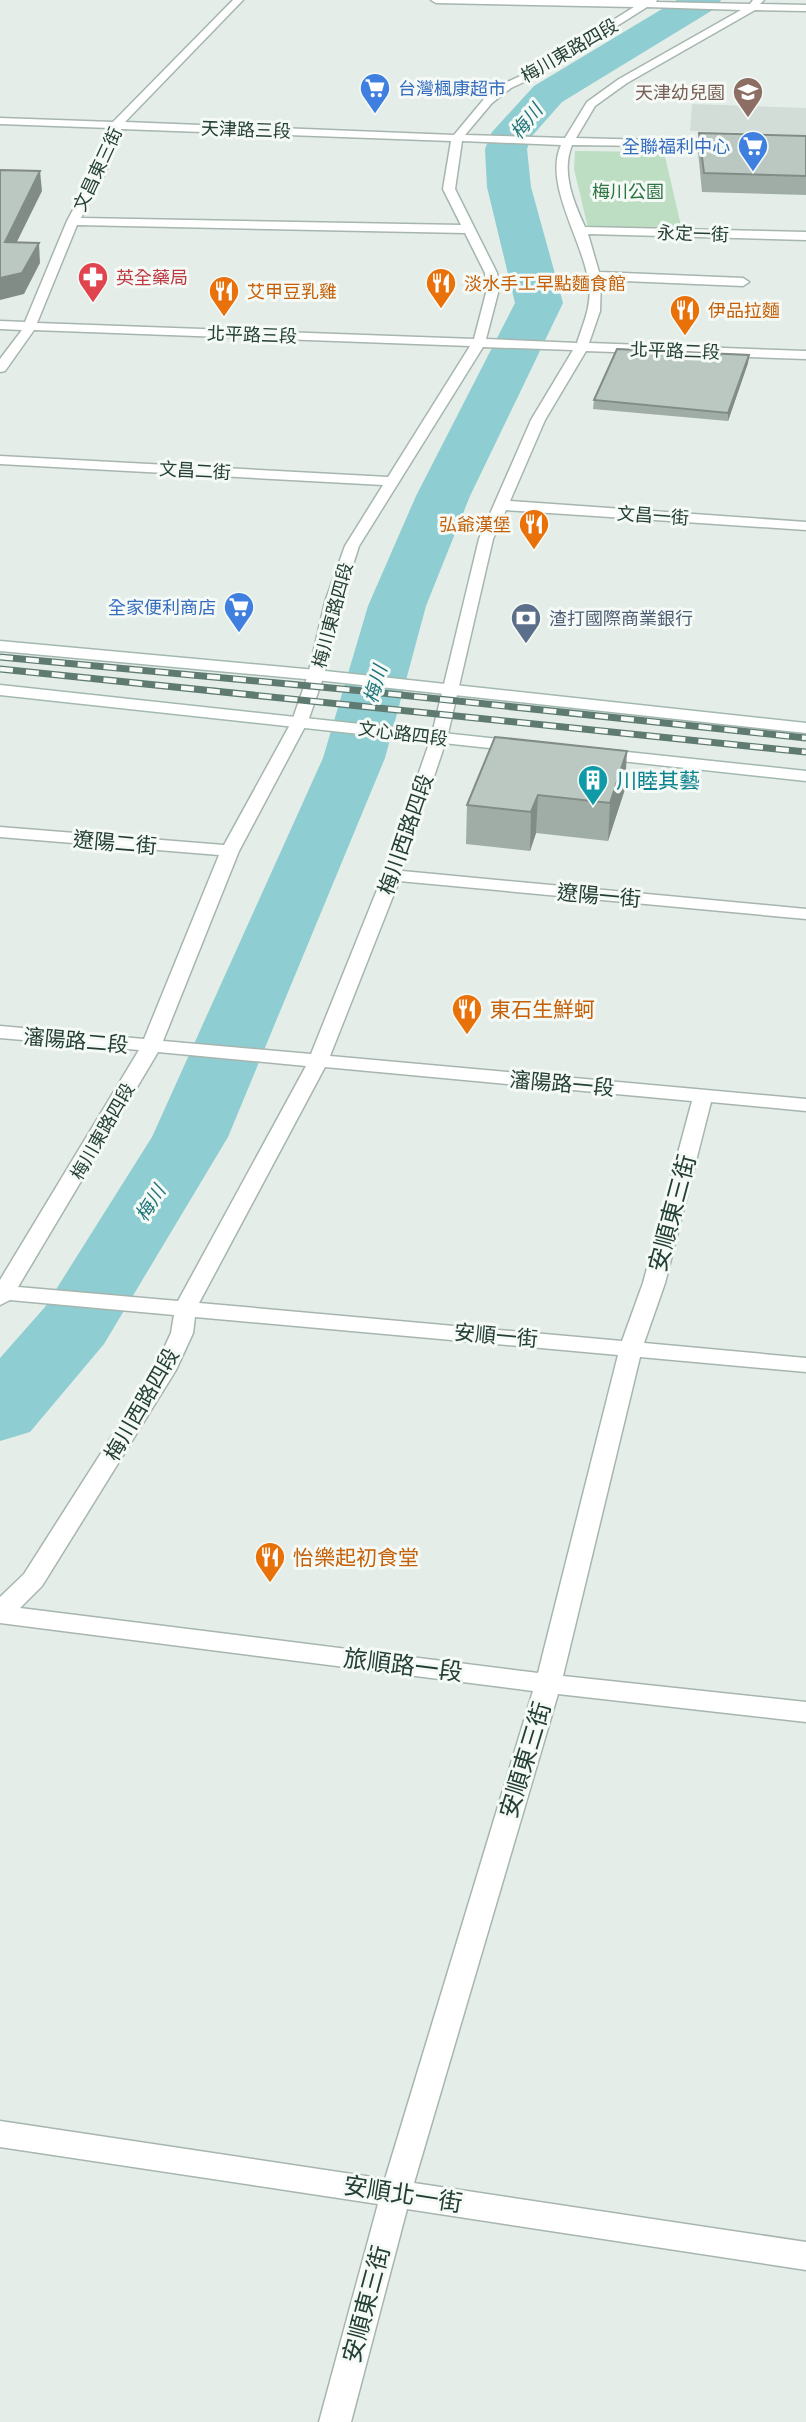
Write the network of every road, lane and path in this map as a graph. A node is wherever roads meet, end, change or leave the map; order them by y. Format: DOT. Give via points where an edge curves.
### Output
graph roads {
  1 [pos="238,0"];
  2 [pos="436,0"];
  3 [pos="649,2"];
  4 [pos="755,4"];
  5 [pos="806,8"];
  6 [pos="0,121"];
  7 [pos="117,124"];
  8 [pos="457,138"];
  9 [pos="568,142"];
  10 [pos="737,145"];
  11 [pos="73,221"];
  12 [pos="468,229"];
  13 [pos="581,230"];
  14 [pos="806,236"];
  15 [pos="594,276"];
  16 [pos="743,282"];
  17 [pos="0,325"];
  18 [pos="30,326"];
  19 [pos="479,342"];
  20 [pos="545,345"];
  21 [pos="582,346"];
  22 [pos="806,355"];
  23 [pos="0,368"];
  24 [pos="0,460"];
  25 [pos="390,481"];
  26 [pos="499,505"];
  27 [pos="806,526"];
  28 [pos="0,646"];
  29 [pos="316,675"];
  30 [pos="450,689"];
  31 [pos="0,690"];
  32 [pos="300,721"];
  33 [pos="806,728"];
  34 [pos="439,738"];
  35 [pos="532,747"];
  36 [pos="587,753"];
  37 [pos="806,776"];
  38 [pos="0,832"];
  39 [pos="230,851"];
  40 [pos="392,875"];
  41 [pos="806,914"];
  42 [pos="0,1032"];
  43 [pos="151,1047"];
  44 [pos="317,1063"];
  45 [pos="704,1095"];
  46 [pos="806,1105"];
  47 [pos="1,1294"];
  48 [pos="186,1307"];
  49 [pos="631,1348"];
  50 [pos="806,1365"];
  51 [pos="0,1613"];
  52 [pos="548,1684"];
  53 [pos="806,1712"];
  54 [pos="0,2134"];
  55 [pos="396,2193"];
  56 [pos="806,2256"];
  57 [pos="335,2422"];
  1 -- 7 [label="street, 文昌東三街"];
  2 -- 3 [label="street"];
  3 -- 4 [label="street" via="727,7"];
  3 -- 8 [label="street, 梅川東路四段" via="507,86"];
  4 -- 5 [label="street"];
  4 -- 9 [label="street, 梅川西路四段" via="591,104"];
  6 -- 7 [label="street, 天津路三段"];
  7 -- 8 [label="street, 天津路三段"];
  7 -- 11 [label="street, 文昌東三街" via="100,171"];
  8 -- 9 [label="street, 天津路三段"];
  8 -- 12 [label="street, 梅川東路四段" via="449,189"];
  9 -- 10 [label="street, 天津路三段"];
  9 -- 13 [label="street, 梅川西路四段" via="561,158 566,198"];
  11 -- 12 [label="street"];
  11 -- 18 [label="street, 文昌東三街"];
  12 -- 19 [label="street, 梅川東路四段" via="491,273 492,293"];
  13 -- 14 [label="street, 永定一街"];
  13 -- 15 [label="street, 梅川西路四段"];
  15 -- 16 [label="street"];
  15 -- 21 [label="street, 梅川西路四段" via="594,311"];
  17 -- 18 [label="street, 北平路三段"];
  18 -- 19 [label="street, 北平路三段"];
  18 -- 23 [label="street, 文昌東三街"];
  19 -- 20 [label="street, 北平路三段"];
  19 -- 25 [label="street, 梅川東路四段"];
  20 -- 21 [label="street, 北平路二段"];
  21 -- 22 [label="street, 北平路二段"];
  21 -- 26 [label="street, 梅川西路四段" via="538,420"];
  24 -- 25 [label="street, 文昌二街"];
  25 -- 29 [label="street, 梅川東路四段" via="352,545"];
  26 -- 27 [label="street, 文昌一街"];
  26 -- 30 [label="street, 梅川西路四段" via="486,539"];
  28 -- 29 [label="street"];
  29 -- 30 [label="street"];
  29 -- 32 [label="street, 梅川東路四段"];
  30 -- 33 [label="street"];
  30 -- 34 [label="street, 梅川西路四段"];
  31 -- 32 [label="street, 文心路四段"];
  32 -- 34 [label="street, 文心路四段"];
  32 -- 39 [label="street, 梅川東路四段"];
  34 -- 35 [label="street, 文心路四段"];
  34 -- 40 [label="street, 梅川西路四段"];
  36 -- 37 [label="street"];
  38 -- 39 [label="street, 遼陽二街"];
  39 -- 43 [label="street, 梅川東路四段"];
  40 -- 41 [label="street, 遼陽一街"];
  40 -- 44 [label="street, 梅川西路四段"];
  42 -- 43 [label="street, 瀋陽路二段"];
  43 -- 44 [label="street, 瀋陽路二段"];
  43 -- 47 [label="street, 梅川東路四段"];
  44 -- 45 [label="street, 瀋陽路一段"];
  44 -- 48 [label="street, 梅川西路四段"];
  45 -- 46 [label="street, 瀋陽路一段"];
  45 -- 49 [label="street, 安順東三街" via="654,1283"];
  47 -- 48 [label="street, 安順一街"];
  48 -- 49 [label="street, 安順一街"];
  48 -- 51 [label="street, 梅川西路四段" via="183,1333 165,1370 33,1580"];
  49 -- 50 [label="street, 安順一街"];
  49 -- 52 [label="street, 安順東三街"];
  51 -- 52 [label="street, 旅順路一段"];
  52 -- 53 [label="street, 旅順路一段"];
  52 -- 55 [label="street, 安順東三街"];
  54 -- 55 [label="street, 安順北一街"];
  55 -- 56 [label="street, 安順北一街"];
  55 -- 57 [label="street, 安順東三街"];
}
